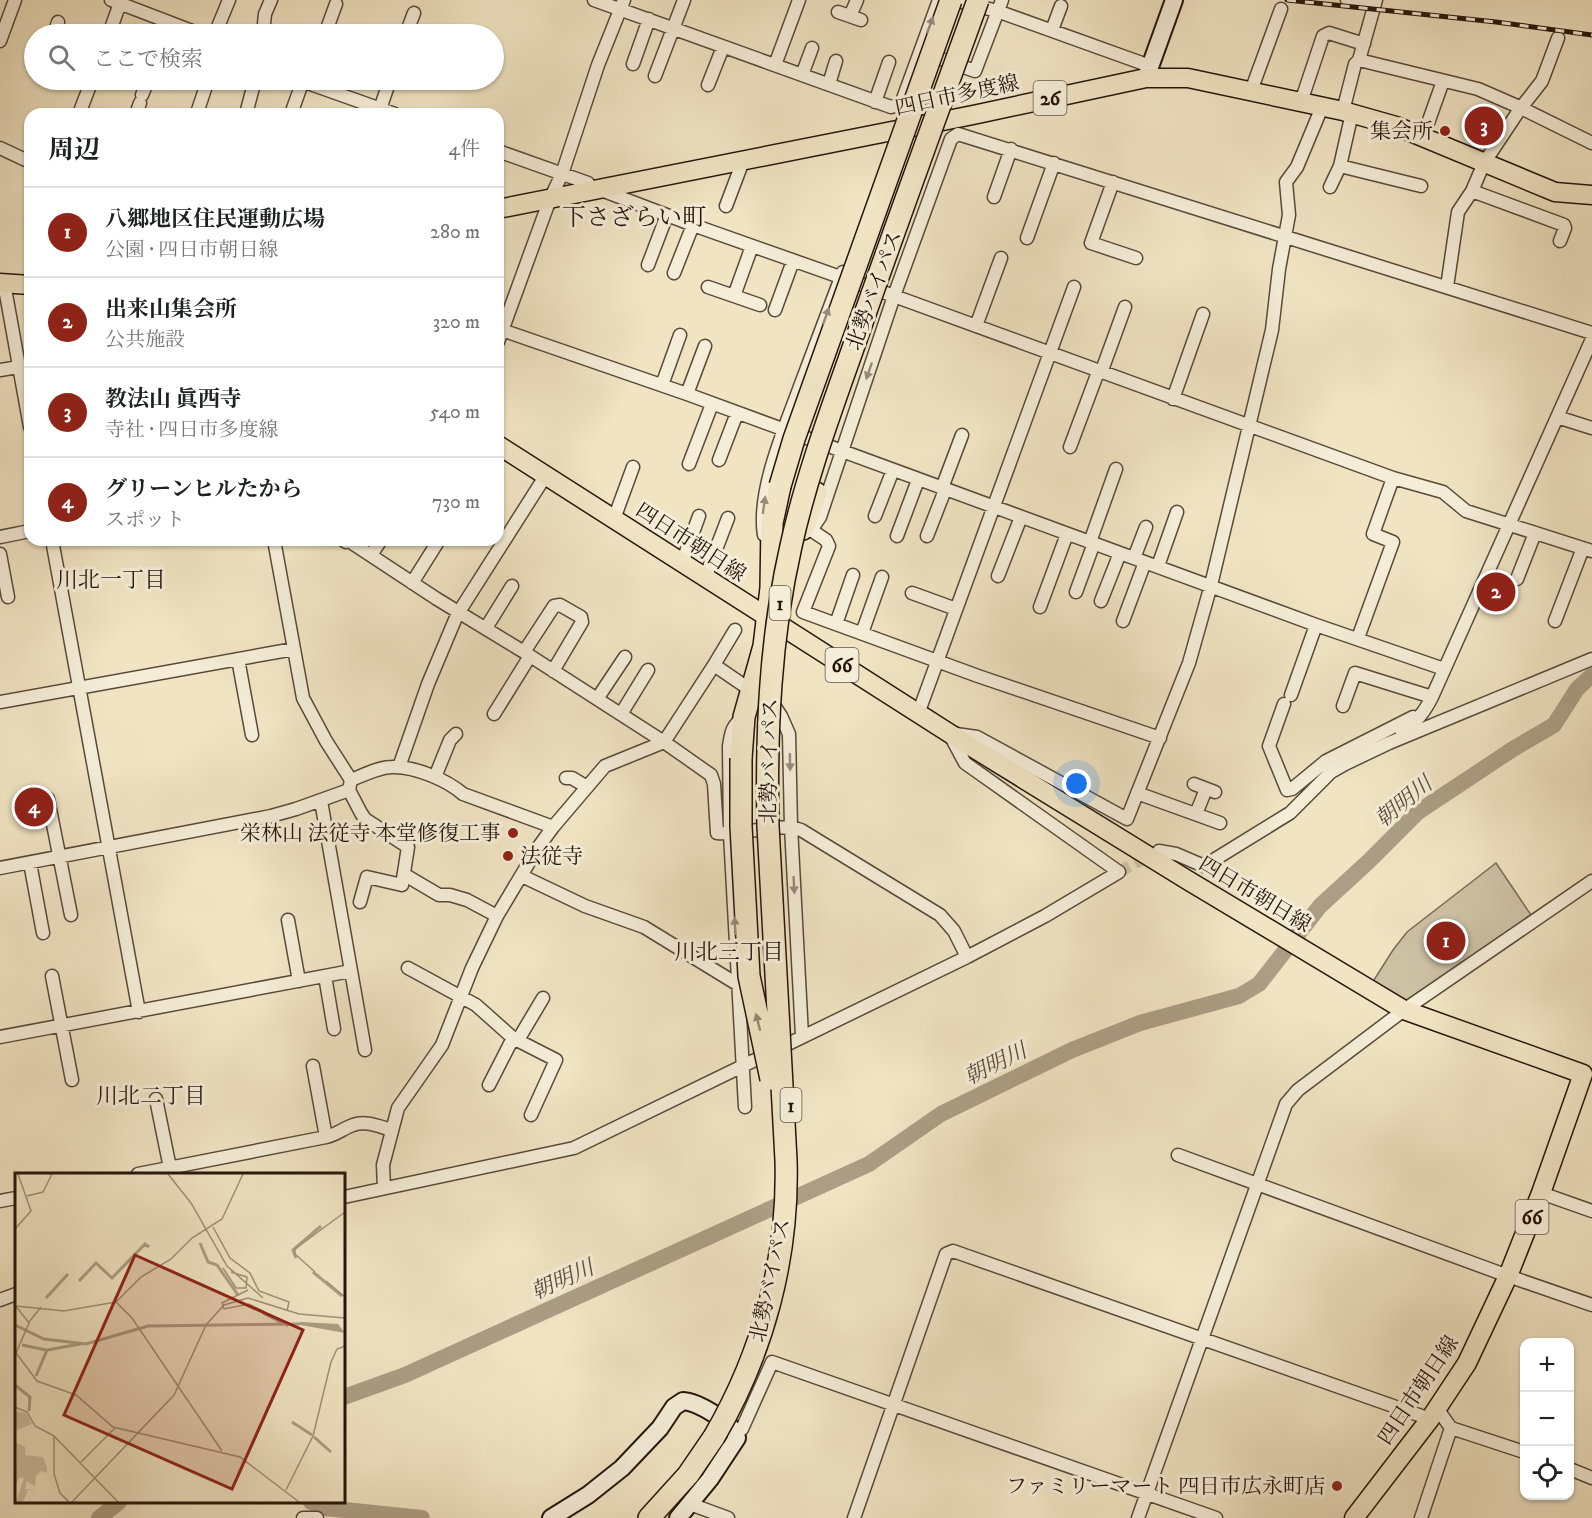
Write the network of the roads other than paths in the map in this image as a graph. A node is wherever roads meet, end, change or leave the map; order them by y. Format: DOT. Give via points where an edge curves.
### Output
graph roads {
  1 [pos="15,0"];
  2 [pos="229,0"];
  3 [pos="271,0"];
  4 [pos="594,0"];
  5 [pos="684,0"];
  6 [pos="799,0"];
  7 [pos="857,0"];
  8 [pos="939,0"];
  9 [pos="953,0"];
  10 [pos="978,0"];
  11 [pos="1174,0"];
  12 [pos="1347,0"];
  13 [pos="116,2"];
  14 [pos="1375,2"];
  15 [pos="336,4"];
  16 [pos="997,4"];
  17 [pos="623,5"];
  18 [pos="1061,6"];
  19 [pos="1281,9"];
  20 [pos="414,13"];
  21 [pos="850,16"];
  22 [pos="649,20"];
  23 [pos="111,24"];
  24 [pos="159,24"];
  25 [pos="219,24"];
  26 [pos="264,24"];
  27 [pos="329,24"];
  28 [pos="410,24"];
  29 [pos="673,29"];
  30 [pos="1052,30"];
  31 [pos="1558,38"];
  32 [pos="0,41"];
  33 [pos="1364,44"];
  34 [pos="723,47"];
  35 [pos="812,48"];
  36 [pos="920,51"];
  37 [pos="1359,60"];
  38 [pos="836,61"];
  39 [pos="889,62"];
  40 [pos="949,62"];
  41 [pos="633,64"];
  42 [pos="775,65"];
  43 [pos="1148,72"];
  44 [pos="802,75"];
  45 [pos="656,76"];
  46 [pos="1443,81"];
  47 [pos="829,84"];
  48 [pos="708,85"];
  49 [pos="88,90"];
  50 [pos="205,90"];
  51 [pos="252,90"];
  52 [pos="302,90"];
  53 [pos="327,90"];
  54 [pos="387,90"];
  55 [pos="1251,92"];
  56 [pos="875,102"];
  57 [pos="1301,102"];
  58 [pos="1322,107"];
  59 [pos="81,108"];
  60 [pos="199,108"];
  61 [pos="248,108"];
  62 [pos="294,108"];
  63 [pos="377,108"];
  64 [pos="380,108"];
  65 [pos="1520,109"];
  66 [pos="1347,112"];
  67 [pos="974,115"];
  68 [pos="926,124"];
  69 [pos="1423,137"];
  70 [pos="973,138"];
  71 [pos="1592,143"];
  72 [pos="0,148"];
  73 [pos="1011,149"];
  74 [pos="504,153"];
  75 [pos="24,159"];
  76 [pos="743,161"];
  77 [pos="1054,163"];
  78 [pos="1484,163"];
  79 [pos="1340,166"];
  80 [pos="562,174"];
  81 [pos="1113,182"];
  82 [pos="903,184"];
  83 [pos="594,186"];
  84 [pos="1421,186"];
  85 [pos="1330,187"];
  86 [pos="1472,190"];
  87 [pos="931,195"];
  88 [pos="1592,195"];
  89 [pos="994,197"];
  90 [pos="550,199"];
  91 [pos="726,206"];
  92 [pos="504,208"];
  93 [pos="667,215"];
  94 [pos="693,225"];
  95 [pos="1284,237"];
  96 [pos="1027,238"];
  97 [pos="1560,241"];
  98 [pos="752,246"];
  99 [pos="1001,258"];
  100 [pos="1136,258"];
  101 [pos="793,261"];
  102 [pos="648,265"];
  103 [pos="674,273"];
  104 [pos="841,278"];
  105 [pos="2,283"];
  106 [pos="24,285"];
  107 [pos="708,286"];
  108 [pos="1074,287"];
  109 [pos="1447,287"];
  110 [pos="734,296"];
  111 [pos="894,296"];
  112 [pos="760,305"];
  113 [pos="1125,307"];
  114 [pos="775,310"];
  115 [pos="1203,314"];
  116 [pos="504,325"];
  117 [pos="976,326"];
  118 [pos="1592,333"];
  119 [pos="680,335"];
  120 [pos="504,337"];
  121 [pos="1592,339"];
  122 [pos="705,346"];
  123 [pos="1049,354"];
  124 [pos="24,366"];
  125 [pos="0,370"];
  126 [pos="1099,372"];
  127 [pos="662,385"];
  128 [pos="687,394"];
  129 [pos="1173,399"];
  130 [pos="712,404"];
  131 [pos="737,413"];
  132 [pos="1557,417"];
  133 [pos="1249,425"];
  134 [pos="1592,428"];
  135 [pos="784,430"];
  136 [pos="962,435"];
  137 [pos="1070,447"];
  138 [pos="504,449"];
  139 [pos="841,452"];
  140 [pos="719,460"];
  141 [pos="689,464"];
  142 [pos="633,467"];
  143 [pos="1116,469"];
  144 [pos="893,470"];
  145 [pos="546,475"];
  146 [pos="1393,478"];
  147 [pos="918,480"];
  148 [pos="943,489"];
  149 [pos="993,507"];
  150 [pos="1177,512"];
  151 [pos="699,516"];
  152 [pos="875,516"];
  153 [pos="1021,517"];
  154 [pos="728,518"];
  155 [pos="614,519"];
  156 [pos="1509,525"];
  157 [pos="1146,527"];
  158 [pos="807,531"];
  159 [pos="24,532"];
  160 [pos="1536,533"];
  161 [pos="1067,534"];
  162 [pos="897,536"];
  163 [pos="927,536"];
  164 [pos="0,537"];
  165 [pos="504,542"];
  166 [pos="1092,543"];
  167 [pos="53,546"];
  168 [pos="274,546"];
  169 [pos="357,546"];
  170 [pos="377,546"];
  171 [pos="435,546"];
  172 [pos="501,546"];
  173 [pos="1587,550"];
  174 [pos="1120,553"];
  175 [pos="0,554"];
  176 [pos="371,555"];
  177 [pos="1140,560"];
  178 [pos="771,562"];
  179 [pos="682,563"];
  180 [pos="1158,566"];
  181 [pos="853,574"];
  182 [pos="998,576"];
  183 [pos="882,577"];
  184 [pos="705,578"];
  185 [pos="1517,579"];
  186 [pos="412,583"];
  187 [pos="1211,585"];
  188 [pos="512,586"];
  189 [pos="1076,592"];
  190 [pos="912,593"];
  191 [pos="8,597"];
  192 [pos="1101,601"];
  193 [pos="1040,607"];
  194 [pos="956,609"];
  195 [pos="460,612"];
  196 [pos="1123,621"];
  197 [pos="1555,621"];
  198 [pos="774,622"];
  199 [pos="836,624"];
  200 [pos="1316,625"];
  201 [pos="486,628"];
  202 [pos="862,633"];
  203 [pos="734,637"];
  204 [pos="1358,638"];
  205 [pos="294,649"];
  206 [pos="527,654"];
  207 [pos="625,657"];
  208 [pos="238,659"];
  209 [pos="1592,659"];
  210 [pos="937,660"];
  211 [pos="714,665"];
  212 [pos="1444,669"];
  213 [pos="648,670"];
  214 [pos="553,671"];
  215 [pos="79,688"];
  216 [pos="752,691"];
  217 [pos="1432,697"];
  218 [pos="597,699"];
  219 [pos="0,702"];
  220 [pos="1343,706"];
  221 [pos="775,707"];
  222 [pos="1425,711"];
  223 [pos="494,714"];
  224 [pos="621,714"];
  225 [pos="918,714"];
  226 [pos="744,717"];
  227 [pos="949,733"];
  228 [pos="456,734"];
  229 [pos="252,735"];
  230 [pos="1160,738"];
  231 [pos="664,742"];
  232 [pos="1389,743"];
  233 [pos="399,767"];
  234 [pos="435,777"];
  235 [pos="566,778"];
  236 [pos="350,785"];
  237 [pos="587,787"];
  238 [pos="1205,788"];
  239 [pos="1137,793"];
  240 [pos="48,799"];
  241 [pos="321,801"];
  242 [pos="1196,814"];
  243 [pos="1220,823"];
  244 [pos="554,827"];
  245 [pos="791,827"];
  246 [pos="730,834"];
  247 [pos="109,848"];
  248 [pos="1159,851"];
  249 [pos="59,857"];
  250 [pos="30,863"];
  251 [pos="0,868"];
  252 [pos="405,875"];
  253 [pos="522,876"];
  254 [pos="1592,880"];
  255 [pos="360,902"];
  256 [pos="71,915"];
  257 [pos="497,916"];
  258 [pos="288,920"];
  259 [pos="43,933"];
  260 [pos="966,957"];
  261 [pos="408,968"];
  262 [pos="351,971"];
  263 [pos="52,976"];
  264 [pos="325,976"];
  265 [pos="299,981"];
  266 [pos="738,984"];
  267 [pos="462,998"];
  268 [pos="543,998"];
  269 [pos="1400,1008"];
  270 [pos="139,1012"];
  271 [pos="62,1026"];
  272 [pos="334,1029"];
  273 [pos="802,1036"];
  274 [pos="0,1037"];
  275 [pos="515,1039"];
  276 [pos="365,1050"];
  277 [pos="742,1065"];
  278 [pos="313,1066"];
  279 [pos="1589,1073"];
  280 [pos="72,1080"];
  281 [pos="489,1085"];
  282 [pos="156,1099"];
  283 [pos="745,1107"];
  284 [pos="531,1115"];
  285 [pos="392,1130"];
  286 [pos="326,1137"];
  287 [pos="1178,1155"];
  288 [pos="170,1168"];
  289 [pos="143,1173"];
  290 [pos="787,1183"];
  291 [pos="1258,1184"];
  292 [pos="384,1188"];
  293 [pos="1541,1193"];
  294 [pos="345,1197"];
  295 [pos="15,1198"];
  296 [pos="0,1201"];
  297 [pos="1592,1211"];
  298 [pos="783,1237"];
  299 [pos="1508,1276"];
  300 [pos="15,1294"];
  301 [pos="0,1300"];
  302 [pos="1592,1305"];
  303 [pos="1202,1339"];
  304 [pos="893,1404"];
  305 [pos="1433,1415"];
  306 [pos="1451,1428"];
  307 [pos="736,1433"];
  308 [pos="1520,1451"];
  309 [pos="1574,1471"];
  310 [pos="1592,1478"];
  311 [pos="1146,1494"];
  312 [pos="690,1504"];
  313 [pos="652,1516"];
  314 [pos="303,1518"];
  315 [pos="317,1518"];
  316 [pos="551,1518"];
  317 [pos="678,1518"];
  318 [pos="728,1518"];
  319 [pos="854,1518"];
  320 [pos="1138,1518"];
  321 [pos="1216,1518"];
  322 [pos="1354,1518"];
  323 [pos="1421,1518"];
  1 -- 32 [label="street"];
  2 -- 25 [label="street"];
  3 -- 26 [label="street"];
  4 -- 17 [label="street"];
  5 -- 29 [label="street"];
  6 -- 42 [label="street"];
  7 -- 21 [label="street"];
  36 -- 8 [label="street, one-way"];
  9 -- 16 [label="street"];
  9 -- 178 [label="highway, 1, bridge" via="794,439 772,523"];
  10 -- 290 [label="highway, 北勢バイパス / 1, bridge" via="824,432 790,546 780,600 772,658 767,773"];
  11 -- 43 [label="street"];
  12 -- 14 [label="street"];
  13 -- 23 [label="street"];
  13 -- 24 [label="street"];
  14 -- 33 [label="street"];
  15 -- 27 [label="street"];
  16 -- 30 [label="street"];
  16 -- 40 [label="street" via="975,71"];
  16 -- 158 [label="highway, 1" via="839,423"];
  17 -- 22 [label="street"];
  17 -- 80 [label="street" via="598,65"];
  18 -- 30 [label="street"];
  19 -- 55 [label="street"];
  20 -- 28 [label="street"];
  22 -- 29 [label="street"];
  22 -- 41 [label="street"];
  29 -- 34 [label="street"];
  29 -- 45 [label="street"];
  30 -- 43 [label="street"];
  31 -- 65 [label="street" via="1542,81"];
  33 -- 37 [label="street"];
  33 -- 57 [label="street" via="1329,33 1323,36"];
  34 -- 42 [label="street"];
  34 -- 48 [label="street"];
  35 -- 44 [label="street"];
  36 -- 40 [label="street"];
  36 -- 56 [label="street" via="901,104 891,107"];
  37 -- 46 [label="street"];
  37 -- 66 [label="street"];
  38 -- 47 [label="street"];
  39 -- 56 [label="street"];
  40 -- 68 [label="street"];
  42 -- 44 [label="street"];
  43 -- 55 [label="main road, 四日市多度線 / 26"];
  43 -- 67 [label="main road, 四日市多度線 / 26"];
  44 -- 47 [label="street"];
  46 -- 65 [label="street" via="1478,89"];
  46 -- 69 [label="street"];
  47 -- 56 [label="street"];
  49 -- 59 [label="street"];
  50 -- 60 [label="street"];
  51 -- 61 [label="street"];
  52 -- 62 [label="street"];
  53 -- 63 [label="street"];
  54 -- 64 [label="street"];
  55 -- 57 [label="main road, 四日市多度線 / 26"];
  57 -- 58 [label="main road, 四日市多度線 / 26"];
  58 -- 66 [label="main road, 四日市多度線 / 26"];
  58 -- 95 [label="street" via="1297,167 1286,182 1288,214"];
  65 -- 71 [label="street"];
  65 -- 78 [label="street"];
  66 -- 69 [label="main road, 四日市多度線 / 26"];
  66 -- 79 [label="street"];
  67 -- 68 [label="main road, 四日市多度線 / 26"];
  67 -- 70 [label="street"];
  68 -- 76 [label="main road, 四日市多度線 / 26"];
  68 -- 82 [label="street"];
  69 -- 78 [label="main road, 四日市多度線 / 26"];
  70 -- 73 [label="street"];
  70 -- 87 [label="street" via="958,134 951,139"];
  72 -- 75 [label="street"];
  73 -- 77 [label="street"];
  73 -- 89 [label="street"];
  74 -- 80 [label="street"];
  76 -- 83 [label="main road, 四日市多度線 / 26"];
  76 -- 91 [label="street"];
  77 -- 81 [label="street"];
  77 -- 96 [label="street"];
  78 -- 86 [label="street"];
  78 -- 88 [label="main road, 四日市多度線 / 26" via="1556,192"];
  79 -- 84 [label="street"];
  79 -- 85 [label="street"];
  80 -- 83 [label="street"];
  80 -- 90 [label="street"];
  81 -- 95 [label="street"];
  81 -- 100 [label="street" via="1091,243"];
  82 -- 87 [label="street"];
  82 -- 104 [label="street" via="878,175"];
  83 -- 90 [label="main road, 四日市多度線 / 26"];
  83 -- 93 [label="street"];
  86 -- 97 [label="street" via="1564,225"];
  86 -- 109 [label="street" via="1458,212"];
  87 -- 111 [label="street"];
  90 -- 92 [label="main road, 四日市多度線 / 26"];
  90 -- 116 [label="street"];
  93 -- 94 [label="street"];
  93 -- 102 [label="street"];
  94 -- 98 [label="street"];
  94 -- 103 [label="street"];
  95 -- 109 [label="street"];
  95 -- 133 [label="street" via="1272,330"];
  98 -- 101 [label="street"];
  98 -- 110 [label="street"];
  99 -- 117 [label="street"];
  101 -- 104 [label="street"];
  101 -- 114 [label="street"];
  104 -- 111 [label="street"];
  135 -- 104 [label="street, one-way"];
  105 -- 106 [label="main road"];
  105 -- 124 [label="street"];
  107 -- 110 [label="street"];
  108 -- 123 [label="street"];
  109 -- 118 [label="street"];
  110 -- 112 [label="street"];
  111 -- 117 [label="street"];
  111 -- 139 [label="street, one-way"];
  113 -- 126 [label="street"];
  115 -- 129 [label="street"];
  117 -- 123 [label="street"];
  119 -- 127 [label="street"];
  120 -- 127 [label="street"];
  121 -- 132 [label="street"];
  122 -- 128 [label="street"];
  123 -- 126 [label="street"];
  123 -- 149 [label="street"];
  124 -- 125 [label="street"];
  126 -- 129 [label="street"];
  126 -- 137 [label="street"];
  127 -- 128 [label="street"];
  128 -- 130 [label="street"];
  129 -- 133 [label="street"];
  130 -- 131 [label="street"];
  130 -- 141 [label="street"];
  131 -- 135 [label="street"];
  131 -- 140 [label="street"];
  132 -- 134 [label="street"];
  132 -- 156 [label="street"];
  133 -- 146 [label="street"];
  133 -- 187 [label="street"];
  135 -- 139 [label="street"];
  178 -- 135 [label="street, one-way" via="762,509"];
  136 -- 148 [label="street"];
  138 -- 145 [label="main road, 四日市朝日線 / 66"];
  139 -- 144 [label="street"];
  139 -- 158 [label="street" via="820,517"];
  142 -- 155 [label="street"];
  143 -- 166 [label="street"];
  144 -- 147 [label="street"];
  144 -- 152 [label="street"];
  145 -- 155 [label="main road, 四日市朝日線 / 66"];
  145 -- 165 [label="street"];
  146 -- 156 [label="street" via="1443,492 1466,511"];
  146 -- 204 [label="street" via="1373,534 1393,542"];
  147 -- 148 [label="street"];
  147 -- 162 [label="street"];
  148 -- 149 [label="street"];
  148 -- 163 [label="street"];
  149 -- 153 [label="street"];
  149 -- 194 [label="street"];
  150 -- 180 [label="street"];
  151 -- 179 [label="street"];
  153 -- 161 [label="street"];
  153 -- 182 [label="street"];
  154 -- 184 [label="street"];
  155 -- 179 [label="main road, 四日市朝日線 / 66"];
  156 -- 160 [label="street"];
  156 -- 212 [label="street"];
  157 -- 177 [label="street"];
  158 -- 198 [label="highway, 1" via="788,573"];
  158 -- 199 [label="street" via="826,540 829,546 803,612"];
  159 -- 164 [label="street"];
  160 -- 173 [label="street"];
  160 -- 185 [label="street"];
  161 -- 166 [label="street"];
  161 -- 193 [label="street"];
  166 -- 174 [label="street"];
  166 -- 189 [label="street"];
  167 -- 215 [label="street"];
  168 -- 205 [label="street"];
  169 -- 176 [label="street"];
  170 -- 176 [label="street"];
  171 -- 186 [label="street"];
  172 -- 195 [label="street"];
  173 -- 197 [label="street"];
  174 -- 177 [label="street"];
  174 -- 192 [label="street"];
  175 -- 191 [label="street"];
  176 -- 186 [label="street"];
  177 -- 180 [label="street"];
  177 -- 196 [label="street"];
  178 -- 198 [label="highway, 1"];
  179 -- 184 [label="main road, 四日市朝日線 / 66"];
  180 -- 187 [label="street"];
  181 -- 199 [label="street"];
  183 -- 202 [label="street"];
  184 -- 198 [label="main road, 四日市朝日線 / 66"];
  186 -- 195 [label="street"];
  187 -- 200 [label="street"];
  187 -- 230 [label="street" via="1189,663"];
  188 -- 201 [label="street"];
  190 -- 194 [label="street"];
  194 -- 210 [label="street"];
  195 -- 201 [label="street"];
  195 -- 233 [label="street" via="442,649"];
  198 -- 216 [label="highway, 1"];
  198 -- 221 [label="highway, 1"];
  198 -- 225 [label="main road, 四日市朝日線 / 66"];
  199 -- 202 [label="street"];
  200 -- 204 [label="street"];
  200 -- 222 [label="street" via="1269,746 1287,790 1326,761"];
  201 -- 206 [label="street"];
  202 -- 210 [label="street"];
  203 -- 211 [label="street"];
  204 -- 212 [label="street"];
  205 -- 208 [label="street"];
  205 -- 236 [label="street" via="307,709"];
  206 -- 214 [label="street"];
  206 -- 214 [label="street" via="555,606 581,617 582,622"];
  206 -- 223 [label="street"];
  207 -- 218 [label="street"];
  208 -- 215 [label="street"];
  208 -- 229 [label="street"];
  209 -- 232 [label="street"];
  210 -- 225 [label="street"];
  210 -- 230 [label="street"];
  211 -- 216 [label="street"];
  211 -- 231 [label="street"];
  212 -- 217 [label="street"];
  213 -- 224 [label="street"];
  214 -- 218 [label="street"];
  215 -- 219 [label="street"];
  215 -- 247 [label="street"];
  216 -- 226 [label="highway, 1"];
  217 -- 220 [label="street" via="1355,673"];
  217 -- 222 [label="street"];
  218 -- 224 [label="street"];
  221 -- 245 [label="street, one-way" via="789,734"];
  221 -- 298 [label="highway, 1, bridge" via="792,1126"];
  222 -- 232 [label="street"];
  224 -- 231 [label="street"];
  225 -- 227 [label="main road, 四日市朝日線 / 66"];
  226 -- 246 [label="street" via="735,723 729,746"];
  290 -- 226 [label="highway, 1, one-way, bridge" via="777,1109 749,976 741,826"];
  227 -- 239 [label="street" via="977,738 1127,819"];
  227 -- 260 [label="street" via="965,763 1119,872"];
  227 -- 269 [label="main road, 四日市朝日線 / 66"];
  228 -- 234 [label="street"];
  230 -- 239 [label="street"];
  231 -- 237 [label="street" via="605,766"];
  231 -- 246 [label="street" via="711,775 717,833"];
  232 -- 248 [label="street" via="1331,772 1290,813 1204,866"];
  233 -- 234 [label="street"];
  233 -- 236 [label="street" via="384,768"];
  234 -- 244 [label="street" via="463,794"];
  235 -- 237 [label="street"];
  236 -- 241 [label="street"];
  236 -- 252 [label="street" via="365,819 408,847"];
  237 -- 244 [label="street"];
  238 -- 242 [label="street"];
  239 -- 242 [label="street"];
  240 -- 249 [label="street"];
  241 -- 247 [label="street" via="271,816"];
  241 -- 262 [label="street"];
  242 -- 243 [label="street"];
  244 -- 253 [label="street"];
  245 -- 246 [label="street"];
  245 -- 260 [label="street" via="940,915 954,931"];
  245 -- 273 [label="street, one-way"];
  266 -- 246 [label="street, one-way"];
  247 -- 249 [label="street"];
  247 -- 270 [label="street"];
  249 -- 250 [label="street"];
  249 -- 256 [label="street"];
  250 -- 251 [label="street"];
  250 -- 259 [label="street"];
  252 -- 255 [label="street" via="402,885 367,877"];
  252 -- 257 [label="street" via="439,895 466,900"];
  253 -- 257 [label="street"];
  253 -- 266 [label="street" via="585,906 644,927"];
  254 -- 269 [label="street"];
  257 -- 267 [label="street"];
  258 -- 265 [label="street"];
  260 -- 273 [label="street"];
  261 -- 267 [label="street"];
  262 -- 264 [label="street"];
  262 -- 276 [label="street"];
  263 -- 271 [label="street"];
  264 -- 265 [label="street"];
  264 -- 272 [label="street"];
  265 -- 270 [label="street"];
  266 -- 277 [label="street"];
  267 -- 275 [label="street" via="476,1005"];
  267 -- 285 [label="street" via="442,1045 398,1108"];
  268 -- 275 [label="street"];
  269 -- 279 [label="main road, 四日市朝日線 / 66"];
  269 -- 291 [label="street" via="1286,1104"];
  270 -- 271 [label="street"];
  271 -- 274 [label="street"];
  271 -- 280 [label="street"];
  273 -- 277 [label="street"];
  275 -- 281 [label="street"];
  275 -- 284 [label="street" via="556,1060"];
  277 -- 283 [label="street"];
  277 -- 292 [label="street" via="574,1148"];
  278 -- 286 [label="street"];
  279 -- 293 [label="main road, 四日市朝日線 / 66"];
  282 -- 288 [label="street"];
  285 -- 286 [label="street" via="364,1123"];
  285 -- 292 [label="street" via="382,1165"];
  286 -- 288 [label="street"];
  287 -- 291 [label="street"];
  288 -- 289 [label="street"];
  290 -- 298 [label="highway, 北勢バイパス / 1, bridge"];
  291 -- 299 [label="street"];
  291 -- 303 [label="street"];
  292 -- 294 [label="street"];
  293 -- 297 [label="street"];
  293 -- 299 [label="main road, 四日市朝日線 / 66"];
  295 -- 296 [label="street"];
  298 -- 313 [label="highway, 北勢バイパス / 1, bridge" via="758,1344 738,1393 688,1475"];
  299 -- 302 [label="street"];
  299 -- 305 [label="main road, 四日市朝日線 / 66" via="1467,1363"];
  300 -- 301 [label="street"];
  303 -- 304 [label="street" via="953,1251 946,1254"];
  303 -- 305 [label="street"];
  303 -- 311 [label="street"];
  304 -- 307 [label="street" via="772,1362"];
  304 -- 311 [label="street"];
  304 -- 319 [label="street"];
  305 -- 306 [label="street" via="1442,1414"];
  305 -- 322 [label="main road, 四日市朝日線 / 66"];
  306 -- 308 [label="street"];
  306 -- 323 [label="street"];
  307 -- 312 [label="street" via="734,1445"];
  307 -- 316 [label="street" via="697,1404 679,1403 622,1468"];
  309 -- 310 [label="street"];
  311 -- 320 [label="street"];
  311 -- 321 [label="street"];
  312 -- 317 [label="street"];
  312 -- 318 [label="street"];
  314 -- 315 [label="street"];
}
